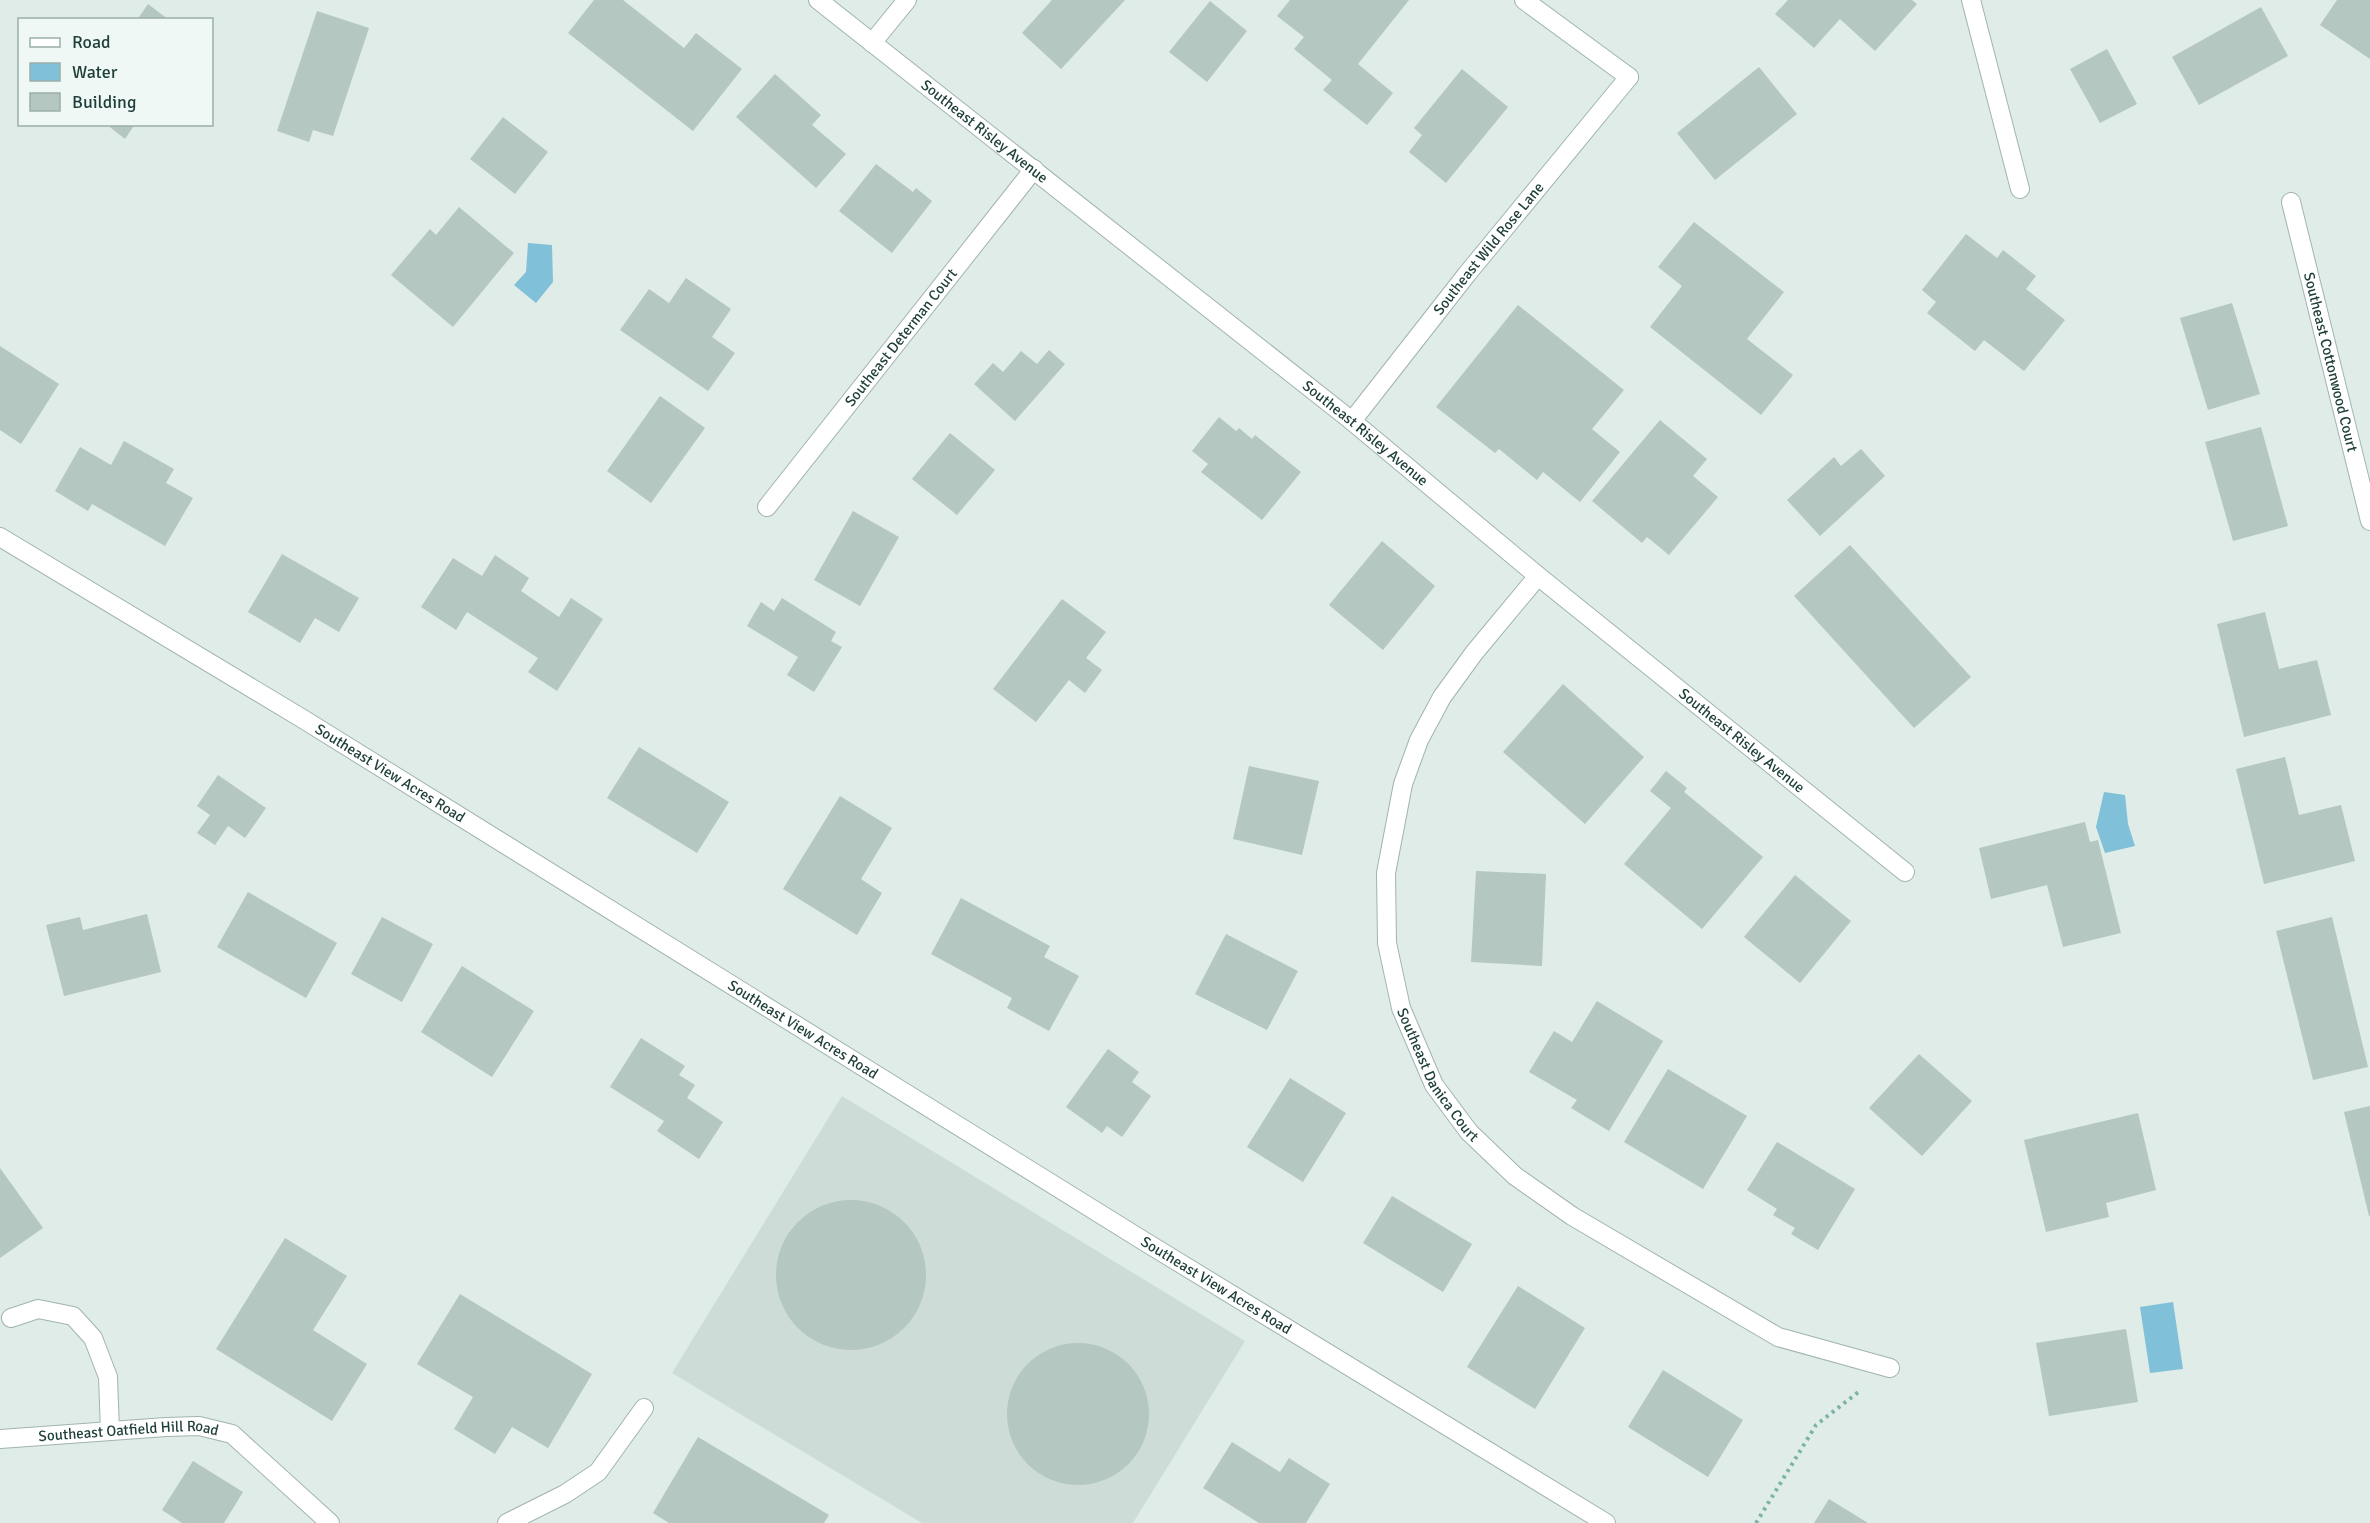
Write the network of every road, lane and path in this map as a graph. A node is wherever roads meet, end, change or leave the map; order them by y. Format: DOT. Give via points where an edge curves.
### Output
graph roads {
  1 [pos="818,0"];
  2 [pos="907,0"];
  3 [pos="1524,0"];
  4 [pos="1971,0"];
  5 [pos="872,43"];
  6 [pos="1034,169"];
  7 [pos="2020,189"];
  8 [pos="2291,202"];
  9 [pos="1352,421"];
  10 [pos="767,507"];
  11 [pos="2370,521"];
  12 [pos="0,537"];
  13 [pos="1538,576"];
  14 [pos="1905,872"];
  15 [pos="11,1318"];
  16 [pos="1890,1368"];
  17 [pos="644,1408"];
  18 [pos="110,1431"];
  19 [pos="0,1439"];
  20 [pos="330,1523"];
  21 [pos="507,1523"];
  22 [pos="1606,1523"];
  23 [pos="1756,1523"];
  1 -- 5 [label="street, Southeast Risley Avenue"];
  2 -- 5 [label="street"];
  3 -- 9 [label="street, Southeast Wild Rose Lane" via="1629,77"];
  4 -- 7 [label="street"];
  5 -- 6 [label="street, Southeast Risley Avenue"];
  6 -- 9 [label="street, Southeast Risley Avenue"];
  6 -- 10 [label="street, Southeast Determan Court"];
  8 -- 11 [label="street, Southeast Cottonwood Court"];
  9 -- 13 [label="street, Southeast Risley Avenue"];
  12 -- 22 [label="street, Southeast View Acres Road" via="303,719 1156,1249"];
  13 -- 14 [label="street, Southeast Risley Avenue"];
  13 -- 16 [label="street, Southeast Danica Court" via="1442,698 1419,740 1403,784 1386,873 1387,943 1401,1008 1434,1085 1469,1131 1515,1176 1572,1216 1778,1337"];
  15 -- 18 [label="street" via="38,1309 73,1316 93,1338 108,1377"];
  16 -- 23 [label="path" via="1816,1425"];
  17 -- 21 [label="street" via="598,1472"];
  18 -- 19 [label="street, Southeast Oatfield Hill Road"];
  18 -- 20 [label="street, Southeast Oatfield Hill Road" via="199,1426 232,1434"];
}
